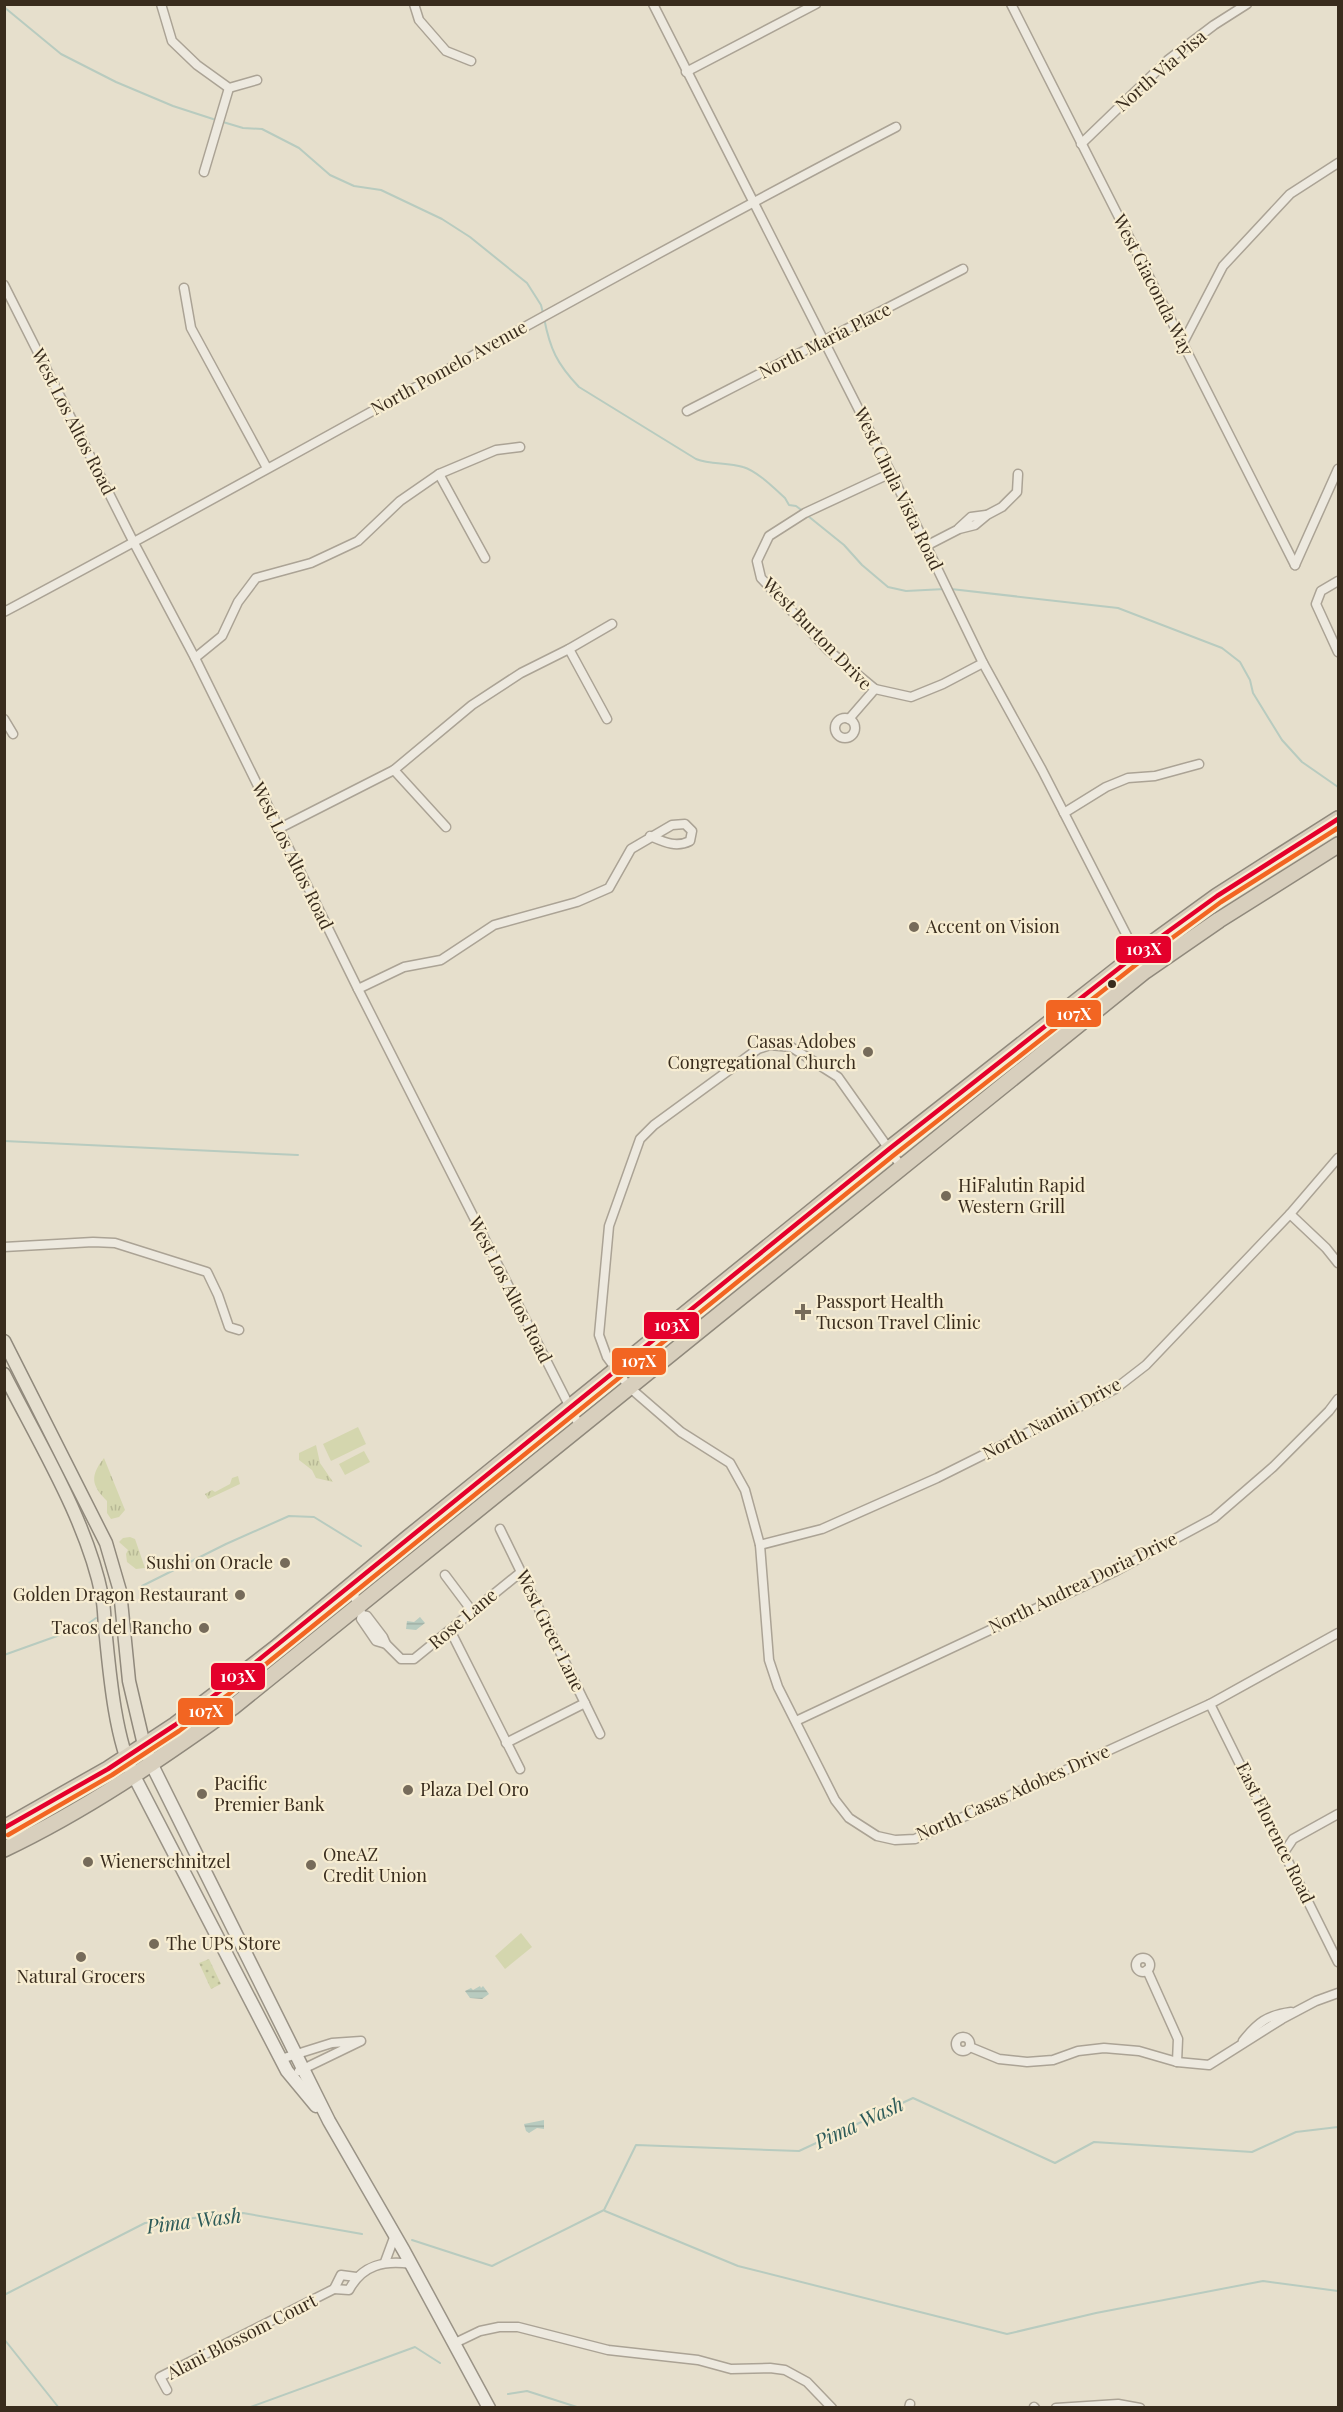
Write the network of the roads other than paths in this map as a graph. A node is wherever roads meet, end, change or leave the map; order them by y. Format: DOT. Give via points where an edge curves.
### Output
graph roads {
  1 [pos="161,4"];
  2 [pos="414,4"];
  3 [pos="653,4"];
  4 [pos="816,4"];
  5 [pos="1011,4"];
  6 [pos="1247,4"];
  7 [pos="471,61"];
  8 [pos="687,72"];
  9 [pos="257,80"];
  10 [pos="229,88"];
  11 [pos="896,127"];
  12 [pos="1081,144"];
  13 [pos="1338,163"];
  14 [pos="204,172"];
  15 [pos="752,202"];
  16 [pos="963,269"];
  17 [pos="4,285"];
  18 [pos="184,288"];
  19 [pos="824,342"];
  20 [pos="1183,343"];
  21 [pos="687,411"];
  22 [pos="520,447"];
  23 [pos="267,468"];
  24 [pos="1338,469"];
  25 [pos="891,473"];
  26 [pos="439,474"];
  27 [pos="1018,474"];
  28 [pos="134,543"];
  29 [pos="926,546"];
  30 [pos="485,558"];
  31 [pos="1338,581"];
  32 [pos="4,612"];
  33 [pos="612,624"];
  34 [pos="569,649"];
  35 [pos="1338,652"];
  36 [pos="195,658"];
  37 [pos="983,663"];
  38 [pos="875,689"];
  39 [pos="4,719"];
  40 [pos="607,719"];
  41 [pos="849,719"];
  42 [pos="12,735"];
  43 [pos="1199,764"];
  44 [pos="393,770"];
  45 [pos="1064,813"];
  46 [pos="1338,819"];
  47 [pos="446,827"];
  48 [pos="278,829"];
  49 [pos="650,836"];
  50 [pos="1338,845"];
  51 [pos="1137,954"];
  52 [pos="1145,971"];
  53 [pos="358,989"];
  54 [pos="889,1149"];
  55 [pos="1338,1158"];
  56 [pos="901,1166"];
  57 [pos="1290,1214"];
  58 [pos="4,1247"];
  59 [pos="1338,1263"];
  60 [pos="239,1330"];
  61 [pos="4,1341"];
  62 [pos="616,1370"];
  63 [pos="4,1374"];
  64 [pos="629,1387"];
  65 [pos="1338,1399"];
  66 [pos="570,1408"];
  67 [pos="580,1427"];
  68 [pos="500,1529"];
  69 [pos="760,1545"];
  70 [pos="521,1572"];
  71 [pos="445,1575"];
  72 [pos="351,1587"];
  73 [pos="360,1611"];
  74 [pos="472,1611"];
  75 [pos="450,1629"];
  76 [pos="1338,1634"];
  77 [pos="585,1703"];
  78 [pos="1210,1704"];
  79 [pos="796,1721"];
  80 [pos="600,1734"];
  81 [pos="507,1743"];
  82 [pos="144,1745"];
  83 [pos="125,1758"];
  84 [pos="152,1765"];
  85 [pos="520,1769"];
  86 [pos="134,1776"];
  87 [pos="1338,1814"];
  88 [pos="4,1828"];
  89 [pos="4,1849"];
  90 [pos="1285,1851"];
  91 [pos="1338,1962"];
  92 [pos="1147,1970"];
  93 [pos="1338,1992"];
  94 [pos="970,2047"];
  95 [pos="296,2054"];
  96 [pos="281,2059"];
  97 [pos="1177,2062"];
  98 [pos="304,2069"];
  99 [pos="291,2076"];
  100 [pos="329,2121"];
  101 [pos="395,2235"];
  102 [pos="385,2262"];
  103 [pos="411,2264"];
  104 [pos="356,2277"];
  105 [pos="334,2289"];
  106 [pos="455,2343"];
  107 [pos="167,2390"];
  108 [pos="489,2408"];
  109 [pos="832,2408"];
  110 [pos="1056,2408"];
  111 [pos="1140,2408"];
  1 -- 10 [label="street" via="172,41"];
  2 -- 7 [label="street" via="419,20 446,51"];
  3 -- 8 [label="street, West Chula Vista Road"];
  4 -- 8 [label="street"];
  5 -- 12 [label="street, West Giaconda Way"];
  6 -- 12 [label="street, North Via Pisa" via="1168,60"];
  8 -- 15 [label="street, West Chula Vista Road"];
  9 -- 10 [label="street"];
  10 -- 14 [label="street"];
  11 -- 15 [label="street, North Pomelo Avenue"];
  12 -- 20 [label="street, West Giaconda Way"];
  13 -- 20 [label="street" via="1290,194 1223,266"];
  15 -- 19 [label="street, West Chula Vista Road"];
  15 -- 23 [label="street, North Pomelo Avenue"];
  16 -- 19 [label="street, North Maria Place"];
  17 -- 28 [label="street, West Los Altos Road"];
  18 -- 23 [label="street" via="191,328"];
  19 -- 21 [label="street, North Maria Place"];
  19 -- 25 [label="street, West Chula Vista Road"];
  20 -- 24 [label="street, West Giaconda Way" via="1294,565"];
  22 -- 26 [label="street" via="496,450"];
  23 -- 28 [label="street, North Pomelo Avenue"];
  25 -- 29 [label="street, West Chula Vista Road"];
  25 -- 38 [label="street, West Burton Drive" via="805,513 769,536 757,561 761,578 777,597 828,650"];
  26 -- 30 [label="street"];
  26 -- 36 [label="street" via="400,501 358,541 311,563 256,578 222,636"];
  27 -- 29 [label="street" via="1017,492 1002,507 987,515 971,517 958,529"];
  28 -- 32 [label="street, North Pomelo Avenue"];
  28 -- 36 [label="street, West Los Altos Road"];
  29 -- 37 [label="street, West Chula Vista Road"];
  31 -- 35 [label="street" via="1321,591 1316,599 1317,610"];
  33 -- 34 [label="street"];
  34 -- 40 [label="street"];
  34 -- 44 [label="street" via="471,705"];
  36 -- 48 [label="street, West Los Altos Road"];
  37 -- 38 [label="street" via="911,697"];
  37 -- 45 [label="street, West Chula Vista Road"];
  38 -- 41 [label="street, West Burton Drive"];
  39 -- 42 [label="street"];
  43 -- 45 [label="street" via="1155,776 1128,778"];
  44 -- 47 [label="street"];
  44 -- 48 [label="street"];
  45 -- 51 [label="street, West Chula Vista Road"];
  46 -- 51 [label="highway" via="1217,896"];
  48 -- 53 [label="street, West Los Altos Road"];
  49 -- 53 [label="street" via="631,849 609,888 577,902 494,925 441,960 404,967"];
  50 -- 52 [label="highway"];
  51 -- 52 [label="street, West Chula Vista Road"];
  51 -- 54 [label="highway"];
  52 -- 56 [label="highway"];
  53 -- 66 [label="street, West Los Altos Road"];
  54 -- 56 [label="street, North Casas Adobes Drive"];
  54 -- 62 [label="highway"];
  54 -- 62 [label="street, North Casas Adobes Drive" via="838,1077 791,1047 781,1045 758,1048 654,1125 640,1139 609,1227 599,1335"];
  55 -- 57 [label="street, North Nanini Drive"];
  56 -- 64 [label="highway"];
  57 -- 59 [label="street"];
  57 -- 69 [label="street, North Nanini Drive" via="1146,1365 1115,1389 945,1474 822,1529"];
  58 -- 60 [label="street" via="115,1243 207,1272 229,1327"];
  61 -- 82 [label="main road" via="106,1543 120,1591 129,1681"];
  62 -- 64 [label="street, North Casas Adobes Drive"];
  62 -- 66 [label="highway"];
  63 -- 83 [label="main road" via="89,1549 103,1598"];
  64 -- 67 [label="highway"];
  64 -- 69 [label="street, North Casas Adobes Drive" via="681,1432 730,1463 744,1491"];
  65 -- 79 [label="street, North Andrea Doria Drive" via="1273,1467 1214,1518 1116,1571"];
  66 -- 67 [label="street, West Los Altos Road"];
  66 -- 72 [label="highway"];
  67 -- 73 [label="highway"];
  68 -- 70 [label="street, West Greer Lane"];
  69 -- 79 [label="street, North Casas Adobes Drive" via="769,1660"];
  70 -- 74 [label="street, Rose Lane"];
  70 -- 77 [label="street, West Greer Lane"];
  71 -- 74 [label="street"];
  72 -- 73 [label="street"];
  72 -- 82 [label="highway"];
  73 -- 75 [label="street, Rose Lane" via="376,1641 408,1661 420,1656"];
  73 -- 84 [label="highway"];
  74 -- 75 [label="street, Rose Lane"];
  75 -- 81 [label="street"];
  76 -- 78 [label="street, North Casas Adobes Drive"];
  77 -- 80 [label="street, West Greer Lane"];
  77 -- 81 [label="street"];
  78 -- 79 [label="street, North Casas Adobes Drive" via="915,1839 877,1836 849,1818 835,1800"];
  78 -- 90 [label="street, East Florence Road"];
  81 -- 85 [label="street"];
  82 -- 83 [label="highway"];
  82 -- 84 [label="main road"];
  83 -- 86 [label="main road"];
  83 -- 88 [label="highway"];
  84 -- 86 [label="highway"];
  84 -- 95 [label="main road"];
  86 -- 89 [label="highway"];
  86 -- 96 [label="main road"];
  87 -- 90 [label="street" via="1293,1839"];
  90 -- 91 [label="street, East Florence Road"];
  92 -- 97 [label="street" via="1178,2039"];
  93 -- 97 [label="street" via="1257,2023 1239,2046 1209,2065"];
  94 -- 97 [label="street" via="999,2060 1053,2060 1078,2051 1104,2048 1139,2051"];
  95 -- 96 [label="street"];
  95 -- 98 [label="main road"];
  95 -- 98 [label="street" via="332,2043 362,2041"];
  96 -- 99 [label="main road"];
  98 -- 99 [label="street"];
  98 -- 100 [label="main road"];
  99 -- 100 [label="main road"];
  100 -- 101 [label="main road"];
  101 -- 102 [label="street"];
  101 -- 103 [label="main road"];
  102 -- 103 [label="street"];
  102 -- 104 [label="street, Alani Blossom Court"];
  103 -- 106 [label="main road"];
  104 -- 105 [label="street, Alani Blossom Court" via="349,2290"];
  104 -- 105 [label="street, Alani Blossom Court" via="341,2275"];
  105 -- 107 [label="street, Alani Blossom Court" via="160,2377"];
  106 -- 108 [label="main road"];
  106 -- 109 [label="street" via="499,2326 518,2327 619,2352 698,2360 731,2369 785,2370 807,2382"];
  110 -- 111 [label="street" via="1118,2404"];
}
